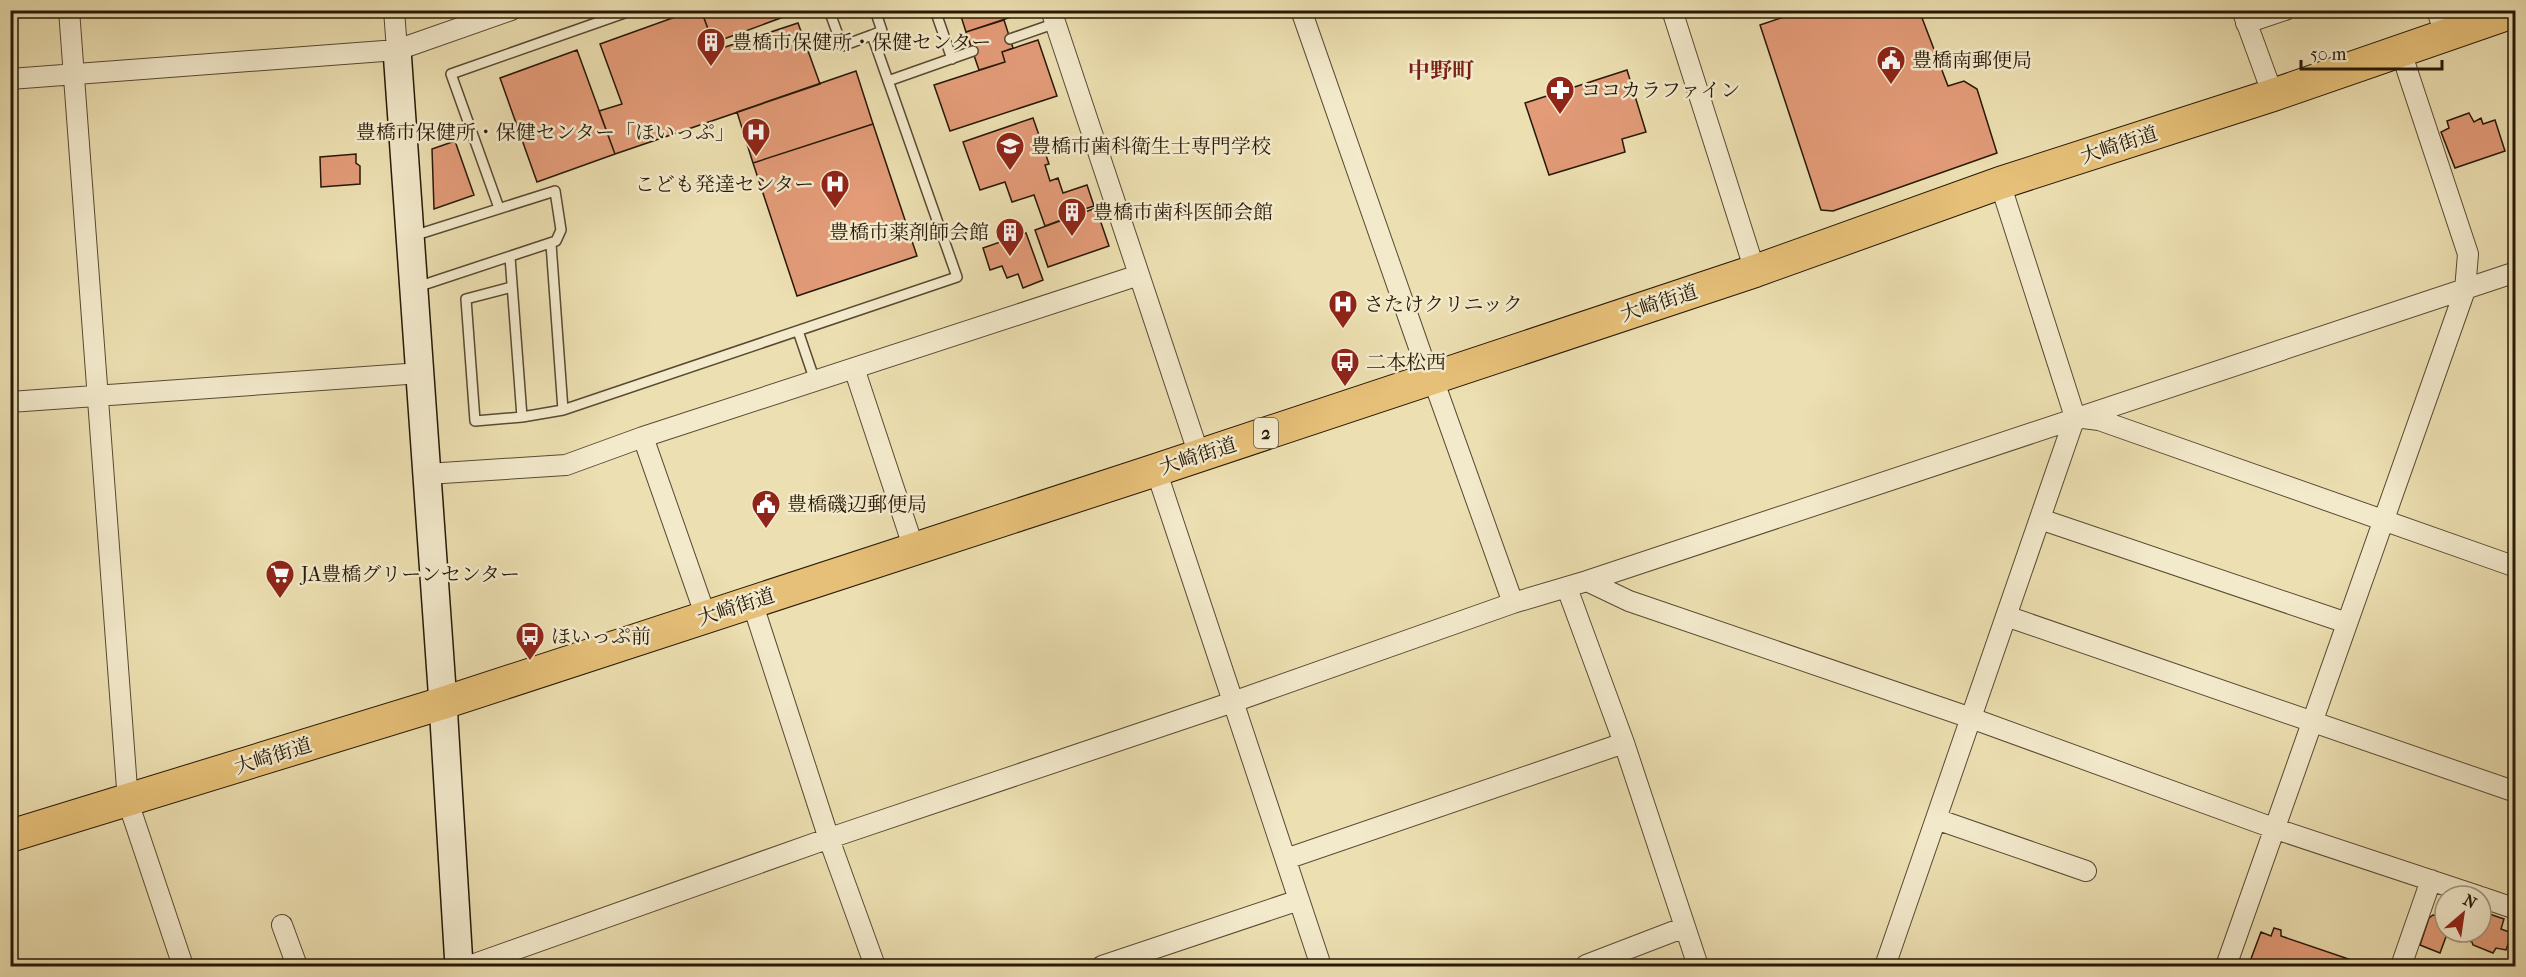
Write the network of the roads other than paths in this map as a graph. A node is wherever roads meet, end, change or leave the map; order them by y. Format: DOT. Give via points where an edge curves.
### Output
graph roads {
  1 [pos="69,10"];
  2 [pos="394,10"];
  3 [pos="511,10"];
  4 [pos="633,10"];
  5 [pos="829,10"];
  6 [pos="875,10"];
  7 [pos="935,10"];
  8 [pos="1301,10"];
  9 [pos="1672,10"];
  10 [pos="2285,10"];
  11 [pos="2516,11"];
  12 [pos="1053,17"];
  13 [pos="2244,17"];
  14 [pos="2449,21"];
  15 [pos="872,35"];
  16 [pos="1010,39"];
  17 [pos="397,50"];
  18 [pos="2400,50"];
  19 [pos="973,51"];
  20 [pos="952,59"];
  21 [pos="74,75"];
  22 [pos="10,79"];
  23 [pos="888,81"];
  24 [pos="2273,95"];
  25 [pos="2000,183"];
  26 [pos="499,208"];
  27 [pos="411,237"];
  28 [pos="551,244"];
  29 [pos="510,257"];
  30 [pos="1755,271"];
  31 [pos="2516,272"];
  32 [pos="1139,275"];
  33 [pos="512,287"];
  34 [pos="414,288"];
  35 [pos="2464,290"];
  36 [pos="798,331"];
  37 [pos="854,368"];
  38 [pos="421,373"];
  39 [pos="1431,377"];
  40 [pos="814,381"];
  41 [pos="98,397"];
  42 [pos="10,402"];
  43 [pos="563,410"];
  44 [pos="522,417"];
  45 [pos="2075,417"];
  46 [pos="643,437"];
  47 [pos="1199,455"];
  48 [pos="1156,470"];
  49 [pos="427,474"];
  50 [pos="2040,519"];
  51 [pos="2382,521"];
  52 [pos="914,549"];
  53 [pos="2516,567"];
  54 [pos="1587,581"];
  55 [pos="1567,588"];
  56 [pos="752,602"];
  57 [pos="1513,603"];
  58 [pos="2006,616"];
  59 [pos="706,617"];
  60 [pos="2347,623"];
  61 [pos="1233,702"];
  62 [pos="443,703"];
  63 [pos="1971,718"];
  64 [pos="2312,723"];
  65 [pos="1624,743"];
  66 [pos="2516,792"];
  67 [pos="128,802"];
  68 [pos="1936,819"];
  69 [pos="2276,829"];
  70 [pos="10,837"];
  71 [pos="829,839"];
  72 [pos="1286,860"];
  73 [pos="2086,871"];
  74 [pos="2432,880"];
  75 [pos="2444,884"];
  76 [pos="1299,900"];
  77 [pos="2493,901"];
  78 [pos="2516,909"];
  79 [pos="282,926"];
  80 [pos="1685,927"];
  81 [pos="1586,964"];
  82 [pos="183,966"];
  83 [pos="297,966"];
  84 [pos="459,966"];
  85 [pos="469,966"];
  86 [pos="875,966"];
  87 [pos="1102,966"];
  88 [pos="1321,966"];
  89 [pos="1698,966"];
  90 [pos="1885,966"];
  91 [pos="2226,966"];
  92 [pos="2401,966"];
  1 -- 21 [label="street"];
  2 -- 17 [label="street"];
  3 -- 17 [label="street"];
  4 -- 26 [label="lane" via="451,74"];
  5 -- 15 [label="lane" via="842,46"];
  6 -- 15 [label="lane" via="882,31"];
  7 -- 20 [label="lane"];
  8 -- 39 [label="street"];
  9 -- 30 [label="street"];
  10 -- 13 [label="street"];
  11 -- 14 [label="main road, 大崎街道 / 2"];
  12 -- 16 [label="lane"];
  12 -- 32 [label="street"];
  13 -- 24 [label="street"];
  14 -- 18 [label="main road, 大崎街道 / 2"];
  15 -- 23 [label="lane"];
  17 -- 21 [label="street"];
  17 -- 27 [label="street"];
  18 -- 24 [label="main road, 大崎街道 / 2"];
  18 -- 35 [label="street" via="2468,254"];
  19 -- 20 [label="lane"];
  20 -- 23 [label="lane"];
  21 -- 22 [label="street"];
  21 -- 41 [label="street"];
  23 -- 36 [label="lane" via="957,277"];
  24 -- 25 [label="main road, 大崎街道 / 2"];
  25 -- 30 [label="main road, 大崎街道 / 2"];
  25 -- 45 [label="street"];
  26 -- 27 [label="lane"];
  26 -- 28 [label="lane" via="555,191 561,230"];
  27 -- 34 [label="street"];
  28 -- 29 [label="lane"];
  28 -- 43 [label="lane"];
  29 -- 33 [label="lane"];
  29 -- 34 [label="lane"];
  30 -- 39 [label="main road, 大崎街道 / 2"];
  31 -- 35 [label="street"];
  32 -- 37 [label="street"];
  32 -- 47 [label="street"];
  33 -- 44 [label="lane"];
  33 -- 44 [label="lane" via="466,299 475,421"];
  34 -- 38 [label="street"];
  35 -- 45 [label="street"];
  35 -- 51 [label="street"];
  36 -- 40 [label="lane"];
  36 -- 43 [label="lane"];
  37 -- 40 [label="street"];
  37 -- 52 [label="street"];
  38 -- 41 [label="street"];
  38 -- 49 [label="street"];
  39 -- 47 [label="main road, 大崎街道 / 2"];
  39 -- 57 [label="street"];
  40 -- 46 [label="street"];
  41 -- 42 [label="street"];
  41 -- 67 [label="street"];
  43 -- 44 [label="lane"];
  45 -- 50 [label="street"];
  45 -- 51 [label="street" via="2099,420"];
  45 -- 54 [label="street"];
  46 -- 49 [label="street" via="566,465"];
  46 -- 59 [label="street"];
  47 -- 48 [label="main road, 大崎街道 / 2"];
  48 -- 52 [label="main road, 大崎街道 / 2"];
  48 -- 61 [label="street"];
  49 -- 62 [label="street"];
  50 -- 58 [label="street"];
  50 -- 60 [label="street"];
  51 -- 53 [label="street"];
  51 -- 60 [label="street"];
  52 -- 56 [label="main road, 大崎街道 / 2"];
  54 -- 55 [label="street"];
  54 -- 63 [label="street" via="1629,601"];
  55 -- 57 [label="street"];
  55 -- 65 [label="street"];
  56 -- 59 [label="main road, 大崎街道 / 2"];
  56 -- 71 [label="street"];
  57 -- 61 [label="street"];
  58 -- 63 [label="street"];
  58 -- 64 [label="street"];
  59 -- 62 [label="main road, 大崎街道 / 2"];
  60 -- 64 [label="street"];
  61 -- 71 [label="street"];
  61 -- 72 [label="street"];
  62 -- 67 [label="main road, 大崎街道 / 2"];
  62 -- 84 [label="street"];
  63 -- 68 [label="street"];
  63 -- 69 [label="street"];
  64 -- 66 [label="street"];
  64 -- 69 [label="street"];
  65 -- 72 [label="street"];
  65 -- 80 [label="street"];
  67 -- 70 [label="main road, 大崎街道 / 2"];
  67 -- 82 [label="street"];
  68 -- 73 [label="street"];
  68 -- 90 [label="street"];
  69 -- 74 [label="street"];
  69 -- 91 [label="street"];
  71 -- 85 [label="street"];
  71 -- 86 [label="street"];
  72 -- 76 [label="street"];
  74 -- 75 [label="street"];
  74 -- 92 [label="street"];
  76 -- 87 [label="street"];
  76 -- 88 [label="street"];
  77 -- 78 [label="street"];
  79 -- 83 [label="street"];
  80 -- 81 [label="street"];
  80 -- 89 [label="street"];
}
